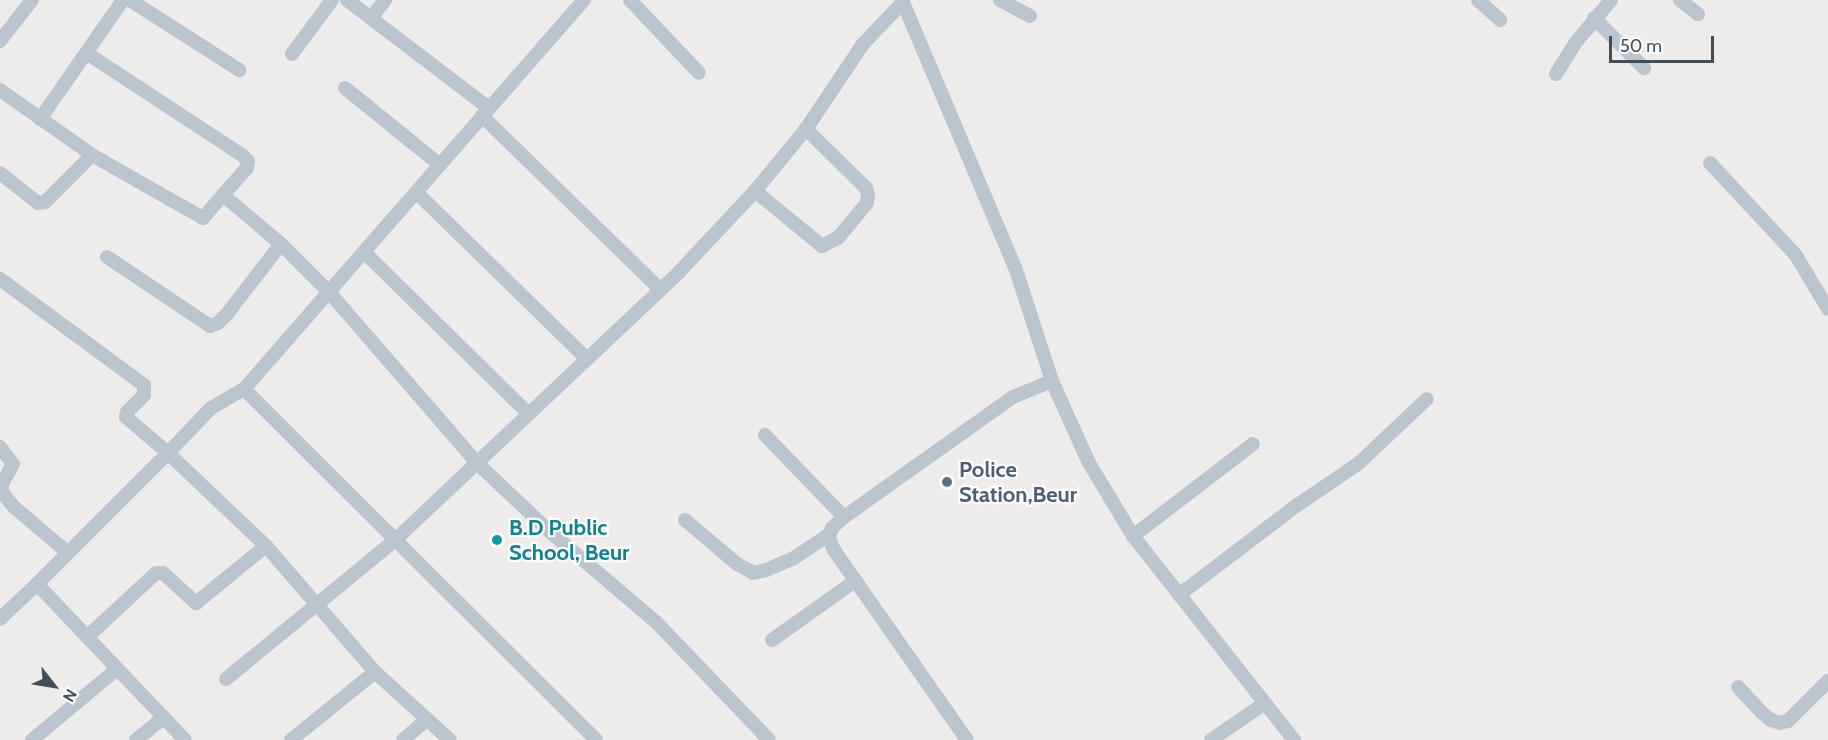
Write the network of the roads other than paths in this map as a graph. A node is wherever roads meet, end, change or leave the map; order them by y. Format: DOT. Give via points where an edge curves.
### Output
graph roads {
  1 [pos="32,0"];
  2 [pos="123,0"];
  3 [pos="130,0"];
  4 [pos="332,0"];
  5 [pos="346,0"];
  6 [pos="385,0"];
  7 [pos="584,0"];
  8 [pos="630,0"];
  9 [pos="1000,0"];
  10 [pos="1478,0"];
  11 [pos="1611,0"];
  12 [pos="1680,0"];
  13 [pos="903,1"];
  14 [pos="1698,14"];
  15 [pos="1030,16"];
  16 [pos="371,18"];
  17 [pos="1594,18"];
  18 [pos="1500,21"];
  19 [pos="0,41"];
  20 [pos="88,54"];
  21 [pos="292,54"];
  22 [pos="1644,68"];
  23 [pos="239,70"];
  24 [pos="699,73"];
  25 [pos="1556,74"];
  26 [pos="345,88"];
  27 [pos="0,90"];
  28 [pos="486,112"];
  29 [pos="40,119"];
  30 [pos="806,129"];
  31 [pos="92,155"];
  32 [pos="1710,163"];
  33 [pos="440,165"];
  34 [pos="0,173"];
  35 [pos="755,191"];
  36 [pos="416,192"];
  37 [pos="223,195"];
  38 [pos="281,244"];
  39 [pos="364,252"];
  40 [pos="107,257"];
  41 [pos="0,279"];
  42 [pos="660,289"];
  43 [pos="328,292"];
  44 [pos="1828,309"];
  45 [pos="587,359"];
  46 [pos="1052,381"];
  47 [pos="244,389"];
  48 [pos="1427,399"];
  49 [pos="529,414"];
  50 [pos="765,435"];
  51 [pos="1253,444"];
  52 [pos="0,447"];
  53 [pos="168,453"];
  54 [pos="478,464"];
  55 [pos="844,517"];
  56 [pos="685,520"];
  57 [pos="830,534"];
  58 [pos="1133,536"];
  59 [pos="394,541"];
  60 [pos="266,546"];
  61 [pos="68,553"];
  62 [pos="855,581"];
  63 [pos="36,584"];
  64 [pos="1179,595"];
  65 [pos="317,604"];
  66 [pos="2,613"];
  67 [pos="87,637"];
  68 [pos="772,640"];
  69 [pos="117,669"];
  70 [pos="375,672"];
  71 [pos="226,679"];
  72 [pos="1828,681"];
  73 [pos="1738,687"];
  74 [pos="1265,703"];
  75 [pos="164,717"];
  76 [pos="427,719"];
  77 [pos="32,740"];
  78 [pos="136,740"];
  79 [pos="185,740"];
  80 [pos="291,740"];
  81 [pos="403,740"];
  82 [pos="450,740"];
  83 [pos="596,740"];
  84 [pos="769,740"];
  85 [pos="967,740"];
  86 [pos="1210,740"];
  87 [pos="1294,740"];
  1 -- 19 [label="street"];
  2 -- 20 [label="street"];
  3 -- 23 [label="street"];
  4 -- 21 [label="street"];
  5 -- 16 [label="street"];
  6 -- 16 [label="street"];
  7 -- 28 [label="street"];
  8 -- 24 [label="street"];
  9 -- 15 [label="street"];
  10 -- 18 [label="street"];
  11 -- 17 [label="street"];
  12 -- 14 [label="street"];
  13 -- 30 [label="street" via="863,44"];
  13 -- 46 [label="street" via="1015,267"];
  16 -- 28 [label="street"];
  17 -- 22 [label="street"];
  17 -- 25 [label="street"];
  20 -- 29 [label="street"];
  20 -- 37 [label="street" via="248,161 247,168"];
  26 -- 33 [label="street"];
  27 -- 29 [label="street"];
  28 -- 33 [label="street"];
  28 -- 42 [label="street"];
  29 -- 31 [label="street"];
  30 -- 35 [label="street"];
  30 -- 35 [label="street" via="866,188 867,203 860,212 838,238 822,246"];
  31 -- 34 [label="street" via="45,202 38,203"];
  31 -- 37 [label="street" via="203,218"];
  32 -- 44 [label="street" via="1795,254"];
  33 -- 36 [label="street"];
  35 -- 42 [label="street"];
  36 -- 39 [label="street"];
  36 -- 45 [label="street"];
  37 -- 38 [label="street"];
  38 -- 40 [label="street" via="227,314 210,326"];
  38 -- 43 [label="street"];
  39 -- 43 [label="street"];
  39 -- 49 [label="street"];
  41 -- 53 [label="street" via="144,386 144,395 126,417"];
  42 -- 45 [label="street"];
  43 -- 47 [label="street"];
  43 -- 54 [label="street"];
  45 -- 49 [label="street"];
  46 -- 55 [label="street" via="1013,397"];
  46 -- 58 [label="street" via="1089,463"];
  47 -- 53 [label="street" via="211,408"];
  47 -- 59 [label="street"];
  48 -- 64 [label="street" via="1359,463"];
  49 -- 54 [label="street"];
  50 -- 55 [label="street"];
  51 -- 58 [label="street"];
  52 -- 61 [label="street" via="13,464 3,482 4,495"];
  53 -- 60 [label="street"];
  53 -- 61 [label="street"];
  54 -- 59 [label="street"];
  54 -- 84 [label="street" via="656,622"];
  55 -- 57 [label="street"];
  56 -- 57 [label="street" via="753,573 794,558"];
  57 -- 62 [label="street" via="834,550"];
  58 -- 64 [label="street"];
  59 -- 65 [label="street"];
  59 -- 83 [label="street"];
  60 -- 65 [label="street"];
  60 -- 67 [label="street" via="196,603 163,573 156,573"];
  61 -- 63 [label="street"];
  62 -- 68 [label="street"];
  62 -- 85 [label="street"];
  63 -- 66 [label="street"];
  63 -- 67 [label="street"];
  64 -- 74 [label="street"];
  65 -- 70 [label="street"];
  65 -- 71 [label="street"];
  67 -- 69 [label="street"];
  69 -- 75 [label="street"];
  69 -- 77 [label="street"];
  70 -- 76 [label="street"];
  70 -- 80 [label="street"];
  72 -- 73 [label="street" via="1788,721 1780,723 1761,712"];
  74 -- 86 [label="street"];
  74 -- 87 [label="street"];
  75 -- 78 [label="street"];
  75 -- 79 [label="street"];
  76 -- 81 [label="street"];
  76 -- 82 [label="street"];
}
